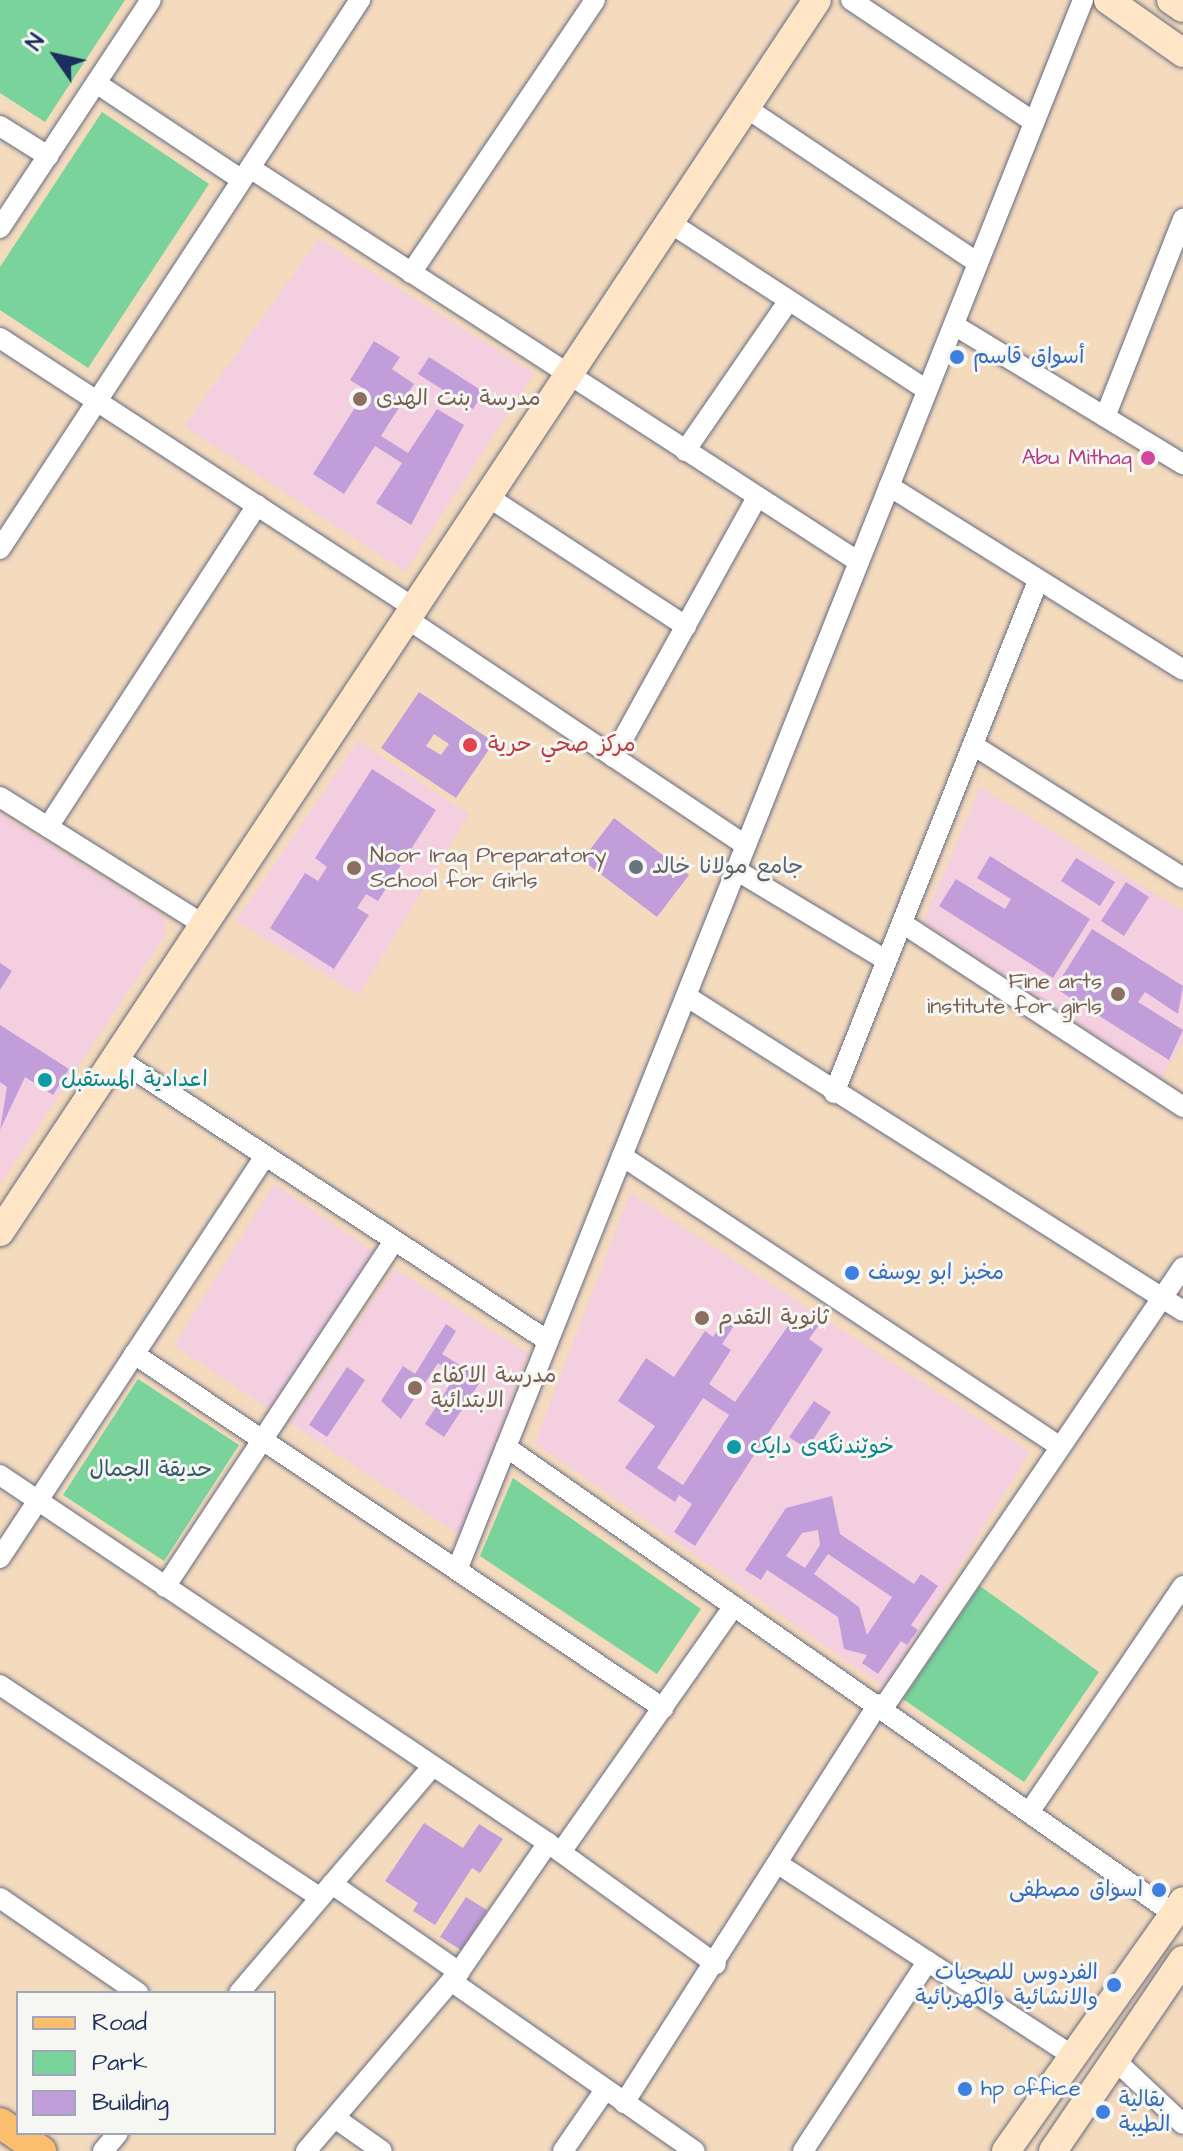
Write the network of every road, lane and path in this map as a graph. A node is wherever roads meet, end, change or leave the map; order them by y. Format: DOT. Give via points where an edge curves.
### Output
graph roads {
  1 [pos="151,0"];
  2 [pos="360,0"];
  3 [pos="595,0"];
  4 [pos="817,0"];
  5 [pos="851,0"];
  6 [pos="1083,0"];
  7 [pos="1108,0"];
  8 [pos="1171,0"];
  9 [pos="1183,8"];
  10 [pos="1183,53"];
  11 [pos="96,83"];
  12 [pos="745,107"];
  13 [pos="1034,122"];
  14 [pos="0,126"];
  15 [pos="48,156"];
  16 [pos="246,174"];
  17 [pos="1183,219"];
  18 [pos="669,222"];
  19 [pos="0,228"];
  20 [pos="1177,255"];
  21 [pos="978,263"];
  22 [pos="411,273"];
  23 [pos="789,300"];
  24 [pos="954,325"];
  25 [pos="0,338"];
  26 [pos="568,374"];
  27 [pos="927,390"];
  28 [pos="97,401"];
  29 [pos="1105,417"];
  30 [pos="685,451"];
  31 [pos="1183,464"];
  32 [pos="889,486"];
  33 [pos="487,496"];
  34 [pos="757,497"];
  35 [pos="257,505"];
  36 [pos="0,549"];
  37 [pos="859,562"];
  38 [pos="1038,581"];
  39 [pos="409,612"];
  40 [pos="686,626"];
  41 [pos="1183,670"];
  42 [pos="973,745"];
  43 [pos="613,757"];
  44 [pos="0,797"];
  45 [pos="48,827"];
  46 [pos="746,846"];
  47 [pos="736,870"];
  48 [pos="1183,878"];
  49 [pos="902,923"];
  50 [pos="204,925"];
  51 [pos="886,960"];
  52 [pos="686,996"];
  53 [pos="115,1057"];
  54 [pos="834,1093"];
  55 [pos="1183,1107"];
  56 [pos="265,1156"];
  57 [pos="622,1156"];
  58 [pos="0,1232"];
  59 [pos="394,1241"];
  60 [pos="1183,1267"];
  61 [pos="1162,1296"];
  62 [pos="1183,1311"];
  63 [pos="548,1341"];
  64 [pos="134,1354"];
  65 [pos="262,1440"];
  66 [pos="1059,1446"];
  67 [pos="506,1447"];
  68 [pos="0,1475"];
  69 [pos="38,1500"];
  70 [pos="0,1558"];
  71 [pos="457,1570"];
  72 [pos="1183,1586"];
  73 [pos="165,1587"];
  74 [pos="732,1609"];
  75 [pos="0,1685"];
  76 [pos="881,1706"];
  77 [pos="663,1708"];
  78 [pos="432,1767"];
  79 [pos="1030,1811"];
  80 [pos="554,1847"];
  81 [pos="780,1865"];
  82 [pos="326,1891"];
  83 [pos="0,1898"];
  84 [pos="1179,1907"];
  85 [pos="1183,1960"];
  86 [pos="928,1961"];
  87 [pos="716,1964"];
  88 [pos="455,1977"];
  89 [pos="135,1991"];
  90 [pos="241,1991"];
  91 [pos="1072,2055"];
  92 [pos="1115,2060"];
  93 [pos="605,2090"];
  94 [pos="624,2103"];
  95 [pos="335,2118"];
  96 [pos="1183,2124"];
  97 [pos="18,2135"];
  98 [pos="116,2135"];
  99 [pos="41,2151"];
  100 [pos="103,2151"];
  101 [pos="306,2151"];
  102 [pos="382,2151"];
  103 [pos="563,2151"];
  104 [pos="695,2151"];
  105 [pos="803,2151"];
  106 [pos="1006,2151"];
  107 [pos="1053,2151"];
  1 -- 11 [label="street"];
  2 -- 16 [label="street"];
  3 -- 22 [label="street"];
  4 -- 12 [label="street"];
  5 -- 13 [label="street"];
  6 -- 13 [label="street"];
  7 -- 10 [label="street"];
  8 -- 9 [label="street"];
  11 -- 15 [label="street"];
  11 -- 16 [label="street"];
  12 -- 18 [label="street"];
  12 -- 21 [label="street"];
  13 -- 21 [label="street"];
  14 -- 15 [label="street"];
  15 -- 19 [label="street"];
  16 -- 22 [label="street"];
  16 -- 28 [label="street"];
  17 -- 20 [label="street"];
  18 -- 23 [label="street"];
  18 -- 26 [label="street"];
  20 -- 29 [label="street"];
  21 -- 24 [label="street"];
  22 -- 26 [label="street"];
  23 -- 27 [label="street"];
  23 -- 30 [label="street"];
  24 -- 27 [label="street"];
  24 -- 29 [label="street"];
  25 -- 28 [label="street"];
  26 -- 30 [label="street"];
  26 -- 33 [label="street"];
  27 -- 32 [label="street"];
  28 -- 35 [label="street"];
  28 -- 36 [label="street"];
  29 -- 31 [label="street"];
  30 -- 34 [label="street"];
  32 -- 37 [label="street"];
  32 -- 38 [label="street"];
  33 -- 39 [label="street"];
  33 -- 40 [label="street"];
  34 -- 37 [label="street"];
  34 -- 40 [label="street"];
  35 -- 39 [label="street"];
  35 -- 45 [label="street"];
  37 -- 46 [label="street"];
  38 -- 41 [label="street"];
  38 -- 42 [label="street"];
  39 -- 43 [label="street"];
  39 -- 50 [label="street"];
  40 -- 43 [label="street"];
  42 -- 48 [label="street"];
  42 -- 49 [label="street"];
  43 -- 46 [label="street"];
  44 -- 45 [label="street"];
  45 -- 50 [label="street"];
  46 -- 47 [label="street"];
  47 -- 51 [label="street"];
  47 -- 52 [label="street"];
  49 -- 51 [label="street"];
  49 -- 55 [label="street"];
  50 -- 53 [label="street"];
  51 -- 54 [label="street"];
  52 -- 54 [label="street"];
  52 -- 57 [label="street"];
  53 -- 56 [label="street"];
  53 -- 58 [label="street"];
  54 -- 61 [label="street"];
  56 -- 59 [label="street"];
  56 -- 64 [label="street"];
  57 -- 63 [label="street"];
  57 -- 66 [label="street"];
  59 -- 63 [label="street"];
  59 -- 65 [label="street"];
  60 -- 61 [label="street"];
  61 -- 62 [label="street"];
  61 -- 66 [label="street"];
  63 -- 67 [label="street"];
  64 -- 65 [label="street"];
  64 -- 69 [label="street"];
  65 -- 71 [label="street"];
  65 -- 73 [label="street"];
  66 -- 76 [label="street"];
  67 -- 71 [label="street"];
  67 -- 74 [label="street"];
  68 -- 69 [label="street"];
  69 -- 70 [label="street"];
  69 -- 73 [label="street"];
  71 -- 77 [label="street"];
  72 -- 79 [label="street"];
  73 -- 78 [label="street"];
  74 -- 76 [label="street"];
  74 -- 77 [label="street"];
  75 -- 82 [label="street"];
  76 -- 79 [label="street"];
  76 -- 81 [label="street"];
  77 -- 80 [label="street"];
  78 -- 80 [label="street"];
  78 -- 82 [label="street"];
  79 -- 84 [label="street"];
  80 -- 87 [label="street"];
  80 -- 88 [label="street"];
  81 -- 86 [label="street"];
  81 -- 87 [label="street"];
  82 -- 88 [label="street"];
  82 -- 90 [label="street"];
  83 -- 89 [label="street"];
  84 -- 91 [label="street"];
  85 -- 92 [label="street"];
  86 -- 91 [label="street"];
  86 -- 105 [label="street"];
  87 -- 94 [label="street"];
  88 -- 93 [label="street"];
  88 -- 95 [label="street"];
  91 -- 106 [label="street"];
  92 -- 96 [label="street"];
  92 -- 107 [label="street"];
  93 -- 94 [label="street"];
  93 -- 103 [label="street"];
  94 -- 104 [label="street"];
  95 -- 101 [label="street"];
  95 -- 102 [label="street"];
  97 -- 99 [label="main road"];
  98 -- 100 [label="street"];
}
